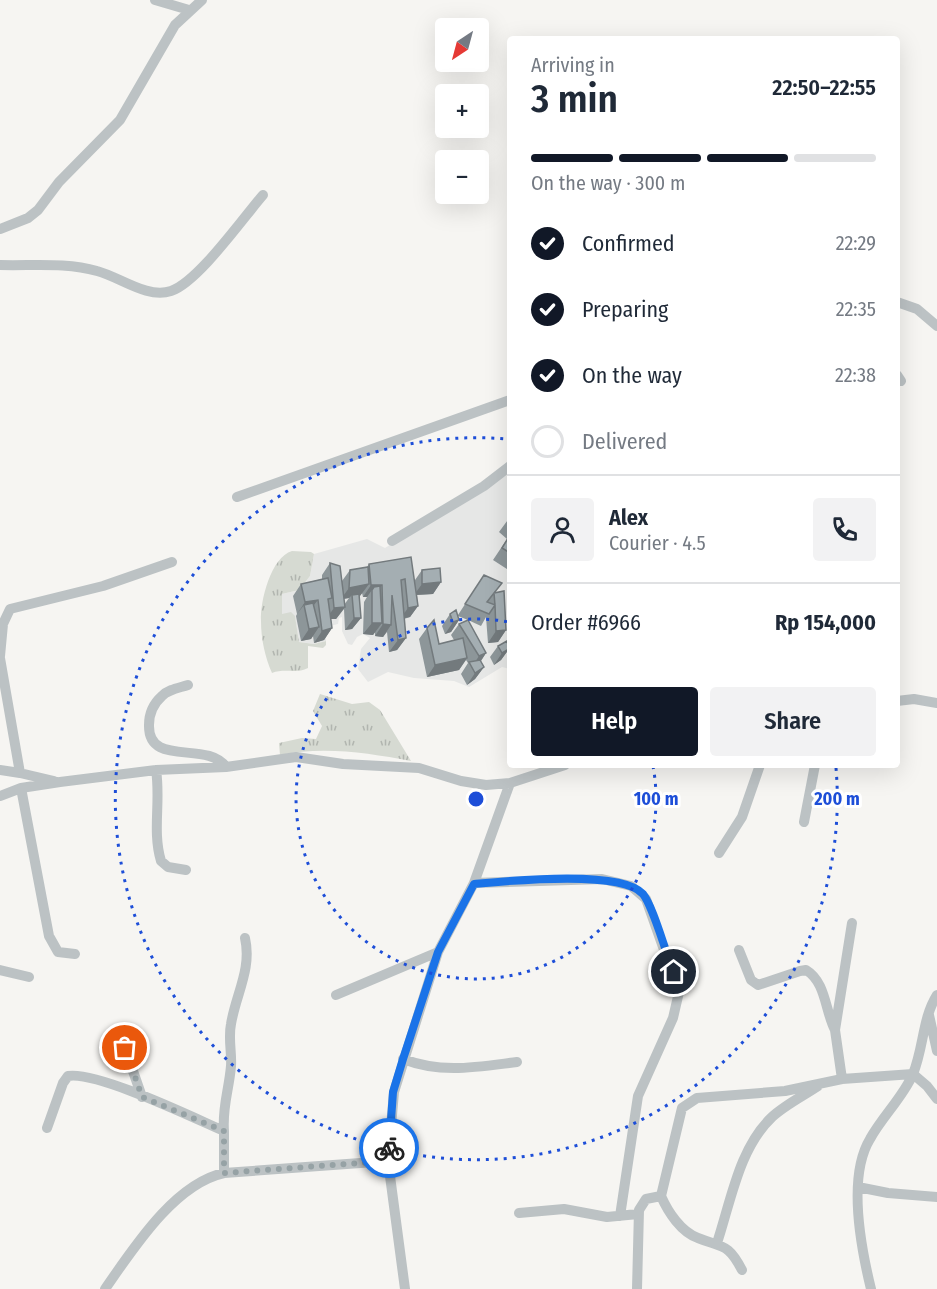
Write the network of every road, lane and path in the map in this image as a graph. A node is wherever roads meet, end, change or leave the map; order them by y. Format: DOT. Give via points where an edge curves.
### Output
graph roads {
  1 [pos="155,0"];
  2 [pos="202,0"];
  3 [pos="189,10"];
  4 [pos="263,195"];
  5 [pos="0,229"];
  6 [pos="0,264"];
  7 [pos="900,303"];
  8 [pos="937,326"];
  9 [pos="507,401"];
  10 [pos="507,468"];
  11 [pos="237,497"];
  12 [pos="392,541"];
  13 [pos="172,562"];
  14 [pos="0,657"];
  15 [pos="188,686"];
  16 [pos="900,701"];
  17 [pos="937,703"];
  18 [pos="226,767"];
  19 [pos="557,768"];
  20 [pos="759,768"];
  21 [pos="814,768"];
  22 [pos="0,770"];
  23 [pos="156,770"];
  24 [pos="20,772"];
  25 [pos="60,782"];
  26 [pos="510,783"];
  27 [pos="21,788"];
  28 [pos="0,796"];
  29 [pos="804,822"];
  30 [pos="719,853"];
  31 [pos="186,870"];
  32 [pos="474,884"];
  33 [pos="852,923"];
  34 [pos="245,938"];
  35 [pos="739,950"];
  36 [pos="438,952"];
  37 [pos="75,954"];
  38 [pos="0,970"];
  39 [pos="29,977"];
  40 [pos="937,994"];
  41 [pos="336,995"];
  42 [pos="928,1009"];
  43 [pos="835,1030"];
  44 [pos="125,1048"];
  45 [pos="937,1052"];
  46 [pos="403,1059"];
  47 [pos="517,1062"];
  48 [pos="913,1074"];
  49 [pos="842,1078"];
  50 [pos="826,1081"];
  51 [pos="142,1097"];
  52 [pos="937,1099"];
  53 [pos="47,1128"];
  54 [pos="224,1131"];
  55 [pos="388,1161"];
  56 [pos="224,1173"];
  57 [pos="858,1187"];
  58 [pos="661,1196"];
  59 [pos="937,1197"];
  60 [pos="519,1213"];
  61 [pos="638,1214"];
  62 [pos="620,1216"];
  63 [pos="717,1243"];
  64 [pos="742,1270"];
  65 [pos="105,1289"];
  66 [pos="405,1289"];
  67 [pos="637,1289"];
  68 [pos="871,1289"];
  1 -- 3 [label="street"];
  2 -- 3 [label="street"];
  3 -- 5 [label="street" via="175,26 120,120 59,182 38,210"];
  4 -- 6 [label="street" via="202,267 173,291 150,292 80,267"];
  7 -- 8 [label="street" via="917,309"];
  9 -- 11 [label="street"];
  10 -- 12 [label="street"];
  13 -- 14 [label="street" via="103,586 10,609 3,624"];
  14 -- 24 [label="street"];
  15 -- 18 [label="street" via="169,690 155,704 149,714 152,740 163,750 213,756"];
  16 -- 17 [label="street"];
  18 -- 23 [label="street"];
  18 -- 26 [label="street" via="296,757 419,768 461,781"];
  19 -- 26 [label="street"];
  20 -- 30 [label="street" via="742,817"];
  21 -- 29 [label="street"];
  22 -- 24 [label="street"];
  23 -- 25 [label="street"];
  23 -- 31 [label="street" via="156,834 161,861 168,867"];
  24 -- 25 [label="street"];
  25 -- 27 [label="street"];
  26 -- 32 [label="street"];
  27 -- 28 [label="street"];
  27 -- 37 [label="street" via="49,936 58,952"];
  32 -- 36 [label="street"];
  32 -- 62 [label="street" via="602,879 631,886 646,898 680,992 673,1018 638,1096"];
  33 -- 43 [label="street"];
  34 -- 54 [label="street" via="249,953 230,1028 231,1065 224,1096"];
  35 -- 43 [label="street" via="751,980 758,985 800,971 813,974"];
  36 -- 41 [label="street"];
  36 -- 46 [label="street"];
  38 -- 39 [label="street"];
  40 -- 42 [label="street"];
  42 -- 45 [label="street"];
  42 -- 48 [label="street"];
  43 -- 49 [label="street"];
  44 -- 51 [label="street"];
  46 -- 47 [label="street" via="431,1068 456,1070"];
  46 -- 55 [label="street" via="393,1092"];
  48 -- 49 [label="street"];
  48 -- 52 [label="street"];
  48 -- 57 [label="street" via="865,1147"];
  49 -- 50 [label="street"];
  50 -- 58 [label="street" via="785,1091 688,1102 682,1108"];
  50 -- 63 [label="street" via="774,1116 756,1137"];
  51 -- 53 [label="street" via="94,1079 68,1077"];
  51 -- 54 [label="street"];
  54 -- 56 [label="street"];
  55 -- 56 [label="street"];
  55 -- 66 [label="street"];
  56 -- 65 [label="street" via="209,1176 179,1197 130,1253"];
  57 -- 59 [label="street"];
  57 -- 68 [label="street" via="860,1234"];
  58 -- 61 [label="street" via="646,1199"];
  58 -- 63 [label="street" via="674,1219 689,1233"];
  60 -- 62 [label="street" via="564,1209"];
  61 -- 62 [label="street"];
  61 -- 67 [label="street"];
  63 -- 64 [label="street" via="731,1251"];
}
